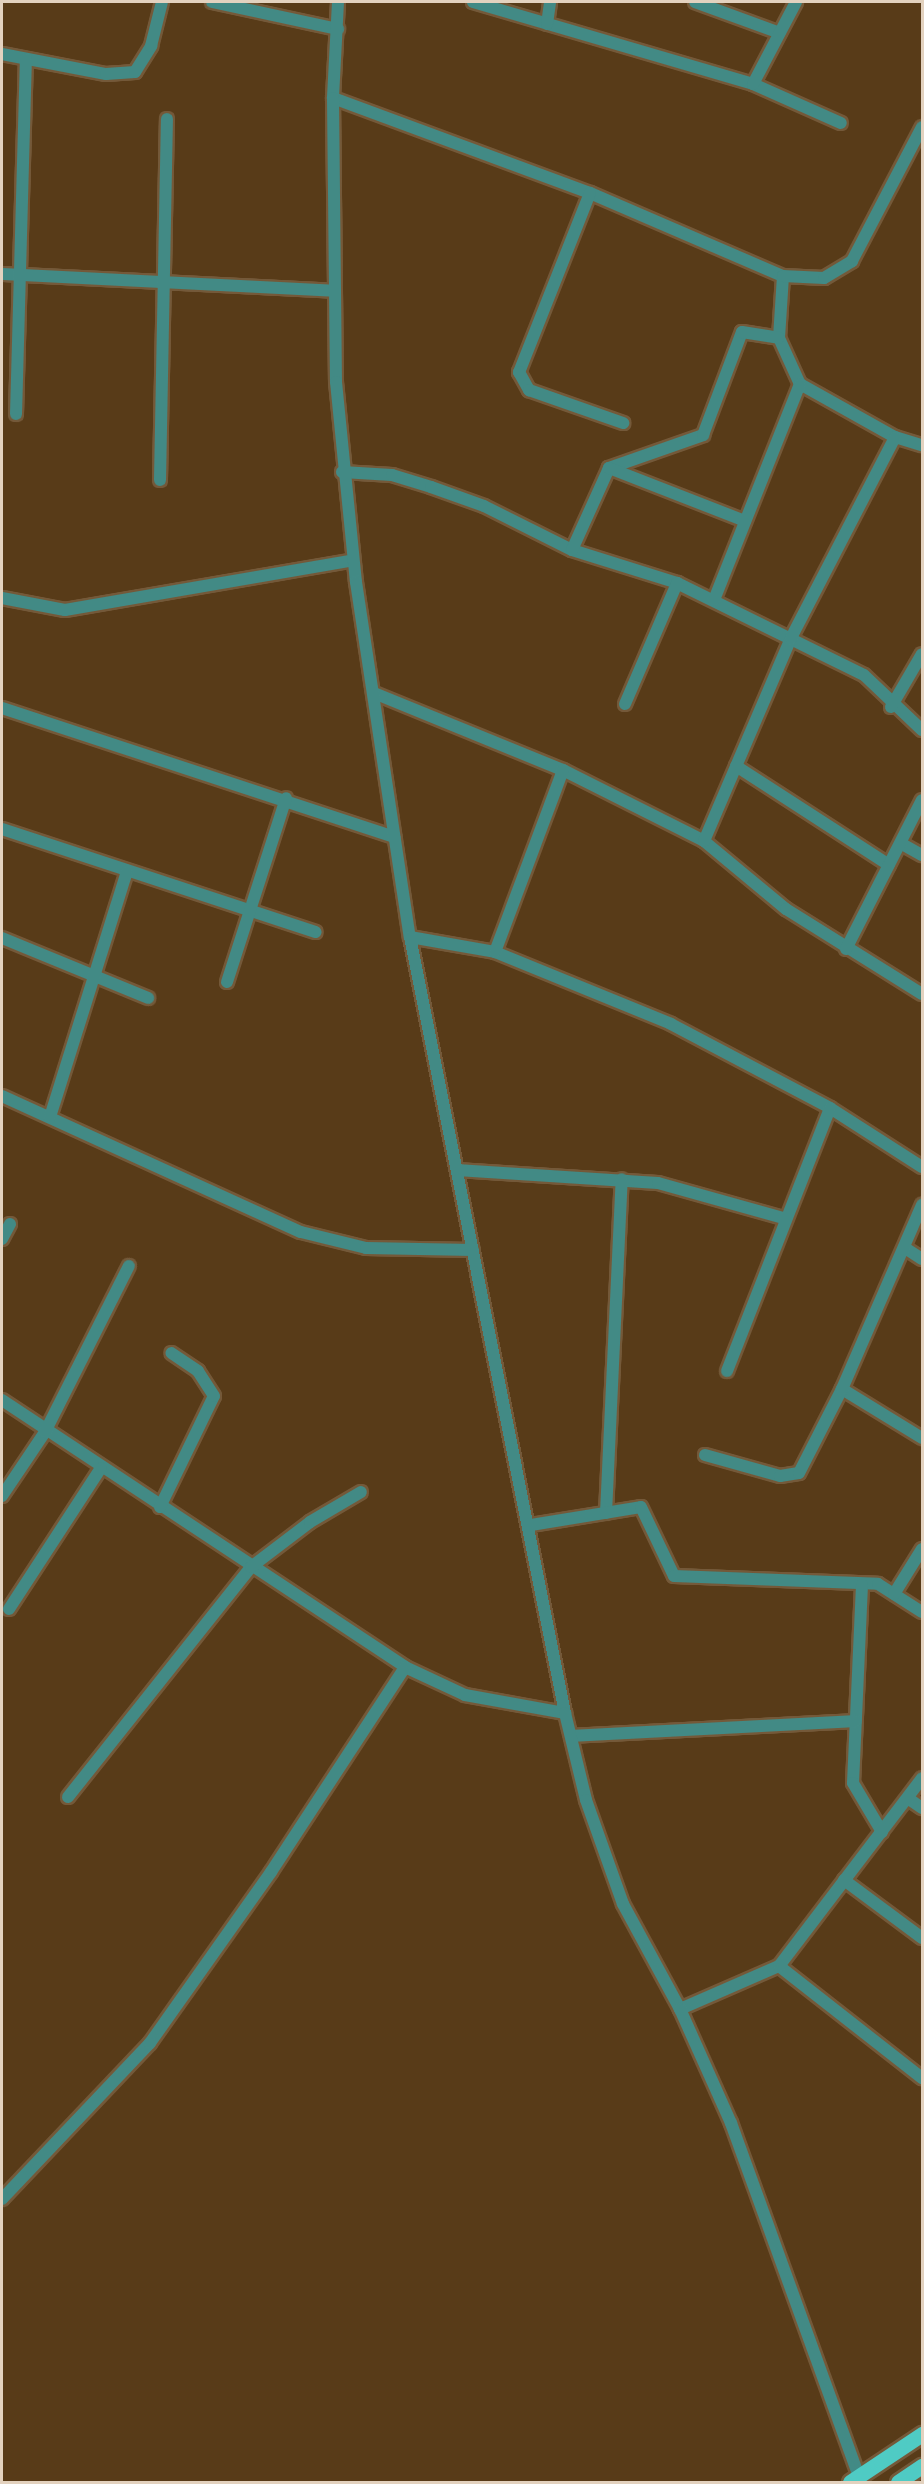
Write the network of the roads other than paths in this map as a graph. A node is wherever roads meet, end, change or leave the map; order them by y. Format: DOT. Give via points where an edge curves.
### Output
graph roads {
  1 [pos="162,2"];
  2 [pos="212,2"];
  3 [pos="338,2"];
  4 [pos="473,2"];
  5 [pos="550,2"];
  6 [pos="695,2"];
  7 [pos="796,2"];
  8 [pos="547,24"];
  9 [pos="338,29"];
  10 [pos="780,33"];
  11 [pos="2,54"];
  12 [pos="26,60"];
  13 [pos="753,84"];
  14 [pos="333,98"];
  15 [pos="167,119"];
  16 [pos="841,123"];
  17 [pos="922,127"];
  18 [pos="590,193"];
  19 [pos="2,274"];
  20 [pos="20,275"];
  21 [pos="783,276"];
  22 [pos="163,282"];
  23 [pos="333,291"];
  24 [pos="779,338"];
  25 [pos="801,384"];
  26 [pos="16,414"];
  27 [pos="623,423"];
  28 [pos="895,437"];
  29 [pos="922,445"];
  30 [pos="609,468"];
  31 [pos="342,472"];
  32 [pos="160,480"];
  33 [pos="745,521"];
  34 [pos="572,550"];
  35 [pos="353,560"];
  36 [pos="677,583"];
  37 [pos="2,598"];
  38 [pos="714,600"];
  39 [pos="791,638"];
  40 [pos="922,654"];
  41 [pos="374,693"];
  42 [pos="625,704"];
  43 [pos="891,707"];
  44 [pos="2,708"];
  45 [pos="922,730"];
  46 [pos="736,766"];
  47 [pos="563,770"];
  48 [pos="286,798"];
  49 [pos="922,800"];
  50 [pos="2,829"];
  51 [pos="394,837"];
  52 [pos="704,842"];
  53 [pos="902,844"];
  54 [pos="922,855"];
  55 [pos="889,865"];
  56 [pos="127,872"];
  57 [pos="248,912"];
  58 [pos="316,932"];
  59 [pos="410,937"];
  60 [pos="2,938"];
  61 [pos="846,949"];
  62 [pos="495,952"];
  63 [pos="90,976"];
  64 [pos="227,982"];
  65 [pos="922,994"];
  66 [pos="148,998"];
  67 [pos="2,1096"];
  68 [pos="830,1108"];
  69 [pos="50,1117"];
  70 [pos="922,1167"];
  71 [pos="457,1170"];
  72 [pos="622,1179"];
  73 [pos="922,1205"];
  74 [pos="783,1218"];
  75 [pos="10,1224"];
  76 [pos="2,1239"];
  77 [pos="905,1248"];
  78 [pos="473,1250"];
  79 [pos="922,1259"];
  80 [pos="129,1266"];
  81 [pos="171,1353"];
  82 [pos="727,1371"];
  83 [pos="842,1389"];
  84 [pos="2,1400"];
  85 [pos="45,1432"];
  86 [pos="922,1438"];
  87 [pos="705,1455"];
  88 [pos="101,1468"];
  89 [pos="361,1492"];
  90 [pos="2,1496"];
  91 [pos="160,1507"];
  92 [pos="606,1513"];
  93 [pos="531,1525"];
  94 [pos="922,1549"];
  95 [pos="252,1568"];
  96 [pos="862,1585"];
  97 [pos="894,1594"];
  98 [pos="9,1609"];
  99 [pos="922,1612"];
  100 [pos="405,1667"];
  101 [pos="565,1713"];
  102 [pos="856,1721"];
  103 [pos="571,1736"];
  104 [pos="922,1778"];
  105 [pos="68,1797"];
  106 [pos="909,1799"];
  107 [pos="922,1808"];
  108 [pos="882,1832"];
  109 [pos="844,1880"];
  110 [pos="922,1938"];
  111 [pos="779,1966"];
  112 [pos="680,2009"];
  113 [pos="922,2078"];
  114 [pos="2,2199"];
  115 [pos="922,2434"];
  116 [pos="922,2466"];
  117 [pos="856,2481"];
  118 [pos="898,2482"];
  1 -- 12 [label="street" via="151,46 135,72 106,74"];
  2 -- 9 [label="street"];
  3 -- 9 [label="street"];
  4 -- 8 [label="street"];
  5 -- 8 [label="street"];
  6 -- 10 [label="street"];
  7 -- 10 [label="street"];
  8 -- 13 [label="street"];
  9 -- 14 [label="street"];
  10 -- 13 [label="street"];
  11 -- 12 [label="street"];
  12 -- 20 [label="street"];
  13 -- 16 [label="street"];
  14 -- 18 [label="street"];
  14 -- 23 [label="street"];
  15 -- 22 [label="street"];
  17 -- 21 [label="street" via="852,261 825,278"];
  18 -- 21 [label="street"];
  18 -- 27 [label="street" via="519,372 529,390"];
  19 -- 20 [label="street"];
  20 -- 22 [label="street"];
  20 -- 26 [label="street"];
  21 -- 24 [label="street"];
  22 -- 23 [label="street"];
  22 -- 32 [label="street"];
  23 -- 31 [label="street"];
  24 -- 25 [label="street"];
  24 -- 30 [label="street" via="742,332 703,435"];
  25 -- 28 [label="street"];
  25 -- 33 [label="street"];
  28 -- 29 [label="street"];
  28 -- 39 [label="street"];
  30 -- 33 [label="street"];
  30 -- 34 [label="street"];
  31 -- 34 [label="street" via="392,475 431,487 484,506"];
  31 -- 35 [label="street"];
  33 -- 38 [label="street"];
  34 -- 36 [label="street"];
  35 -- 37 [label="street" via="65,610"];
  35 -- 41 [label="street"];
  36 -- 38 [label="street"];
  36 -- 42 [label="street"];
  38 -- 39 [label="street"];
  39 -- 43 [label="street" via="864,675"];
  39 -- 46 [label="street"];
  40 -- 43 [label="street"];
  41 -- 47 [label="street"];
  41 -- 51 [label="street"];
  43 -- 45 [label="street"];
  44 -- 48 [label="street"];
  46 -- 52 [label="street"];
  46 -- 55 [label="street"];
  47 -- 52 [label="street"];
  47 -- 62 [label="street"];
  48 -- 51 [label="street"];
  48 -- 57 [label="street"];
  49 -- 53 [label="street"];
  50 -- 56 [label="street"];
  51 -- 59 [label="street"];
  52 -- 61 [label="street" via="786,909"];
  53 -- 54 [label="street"];
  53 -- 55 [label="street"];
  55 -- 61 [label="street"];
  56 -- 57 [label="street"];
  56 -- 63 [label="street"];
  57 -- 58 [label="street"];
  57 -- 64 [label="street"];
  59 -- 62 [label="street"];
  59 -- 71 [label="street"];
  60 -- 63 [label="street"];
  61 -- 65 [label="street"];
  62 -- 68 [label="street" via="671,1024"];
  63 -- 66 [label="street"];
  63 -- 69 [label="street" via="83,1018"];
  67 -- 69 [label="street"];
  68 -- 70 [label="street"];
  68 -- 74 [label="street"];
  69 -- 78 [label="street" via="312,1236 366,1248"];
  71 -- 72 [label="street"];
  71 -- 78 [label="street"];
  72 -- 74 [label="street" via="658,1184"];
  72 -- 92 [label="street"];
  73 -- 77 [label="street"];
  74 -- 82 [label="street"];
  75 -- 76 [label="street"];
  77 -- 79 [label="street"];
  77 -- 83 [label="street"];
  78 -- 93 [label="street"];
  80 -- 85 [label="street"];
  81 -- 91 [label="street" via="198,1371 214,1396"];
  83 -- 86 [label="street"];
  83 -- 87 [label="street" via="799,1473 780,1476"];
  84 -- 85 [label="street"];
  85 -- 88 [label="street"];
  85 -- 90 [label="street"];
  88 -- 91 [label="street"];
  88 -- 98 [label="street"];
  89 -- 95 [label="street" via="310,1522"];
  91 -- 95 [label="street"];
  92 -- 93 [label="street"];
  92 -- 96 [label="street" via="641,1508 674,1576"];
  93 -- 101 [label="street"];
  94 -- 97 [label="street"];
  95 -- 100 [label="street"];
  95 -- 105 [label="street"];
  96 -- 97 [label="street" via="878,1584"];
  96 -- 102 [label="street"];
  97 -- 99 [label="street"];
  100 -- 101 [label="street" via="465,1695"];
  100 -- 114 [label="street" via="271,1872 150,2043"];
  101 -- 103 [label="street"];
  102 -- 103 [label="street"];
  102 -- 108 [label="street" via="853,1783"];
  103 -- 112 [label="street" via="622,1904"];
  104 -- 106 [label="street"];
  106 -- 107 [label="street"];
  106 -- 108 [label="street"];
  108 -- 109 [label="street"];
  109 -- 110 [label="street"];
  109 -- 111 [label="street"];
  111 -- 112 [label="street"];
  111 -- 113 [label="street"];
  112 -- 117 [label="street" via="731,2123 851,2453"];
  115 -- 117 [label="main road"];
  116 -- 118 [label="main road"];
}
